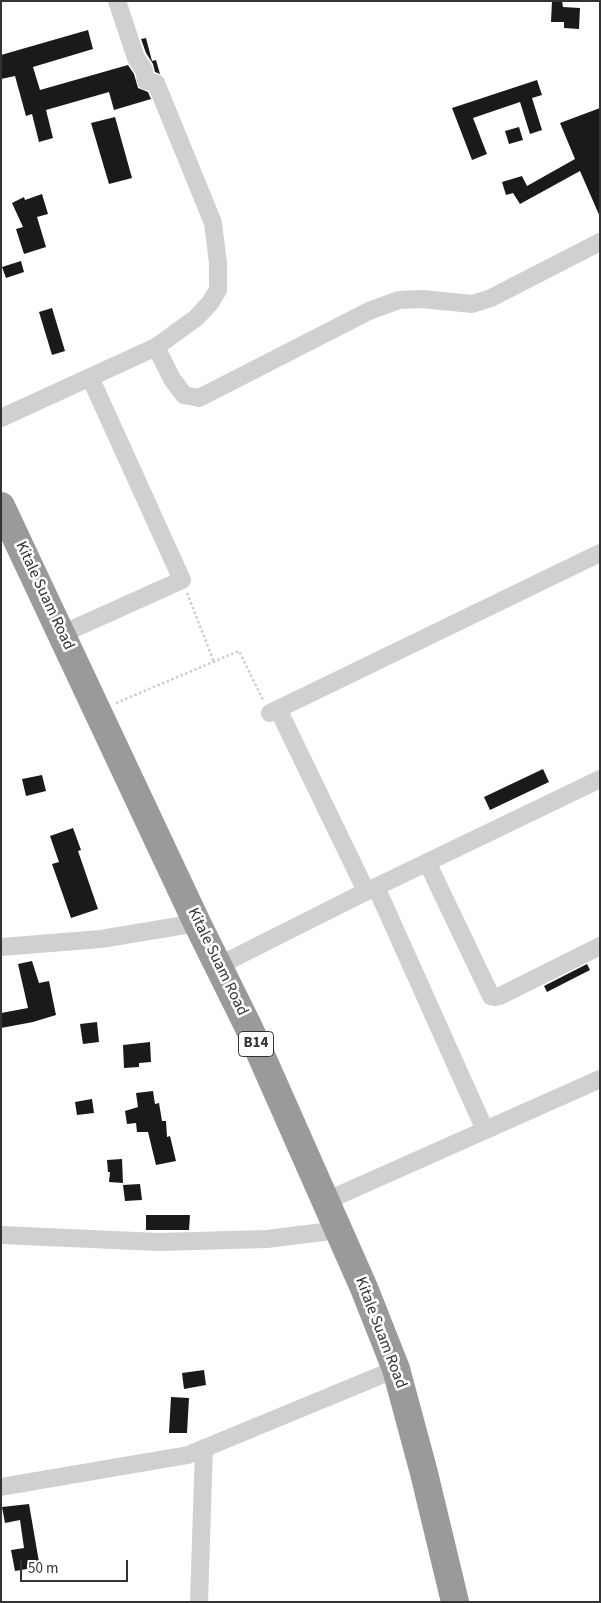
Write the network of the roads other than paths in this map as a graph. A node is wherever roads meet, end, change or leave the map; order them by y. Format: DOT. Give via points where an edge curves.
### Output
graph roads {
  1 [pos="117,1"];
  2 [pos="600,242"];
  3 [pos="156,347"];
  4 [pos="90,377"];
  5 [pos="1,418"];
  6 [pos="1,506"];
  7 [pos="600,553"];
  8 [pos="62,634"];
  9 [pos="600,779"];
  10 [pos="427,862"];
  11 [pos="371,889"];
  12 [pos="197,923"];
  13 [pos="600,946"];
  14 [pos="1,947"];
  15 [pos="218,966"];
  16 [pos="600,1079"];
  17 [pos="485,1130"];
  18 [pos="326,1201"];
  19 [pos="339,1230"];
  20 [pos="1,1235"];
  21 [pos="396,1369"];
  22 [pos="204,1448"];
  23 [pos="1,1487"];
  24 [pos="199,1602"];
  25 [pos="455,1602"];
  1 -- 3 [label="street" via="146,81 156,83 214,224 218,290 196,318"];
  2 -- 3 [label="street" via="472,304 399,300 369,311 199,398 184,395"];
  3 -- 4 [label="street"];
  4 -- 5 [label="street"];
  4 -- 8 [label="street" via="182,580"];
  6 -- 8 [label="highway, Kitale Suam Road / B14"];
  7 -- 11 [label="street" via="274,711"];
  8 -- 12 [label="highway, Kitale Suam Road / B14"];
  9 -- 10 [label="street"];
  10 -- 11 [label="street"];
  10 -- 13 [label="street" via="491,996 500,996"];
  11 -- 15 [label="street"];
  11 -- 17 [label="street"];
  12 -- 14 [label="street" via="101,939"];
  12 -- 15 [label="highway, Kitale Suam Road / B14"];
  15 -- 18 [label="highway, Kitale Suam Road / B14"];
  16 -- 17 [label="street"];
  17 -- 18 [label="street"];
  18 -- 19 [label="highway, Kitale Suam Road / B14"];
  19 -- 20 [label="street" via="267,1239 159,1242"];
  19 -- 21 [label="highway, Kitale Suam Road / B14"];
  21 -- 22 [label="street"];
  21 -- 25 [label="highway, Kitale Suam Road / B14"];
  22 -- 23 [label="street" via="169,1459"];
  22 -- 24 [label="street"];
}
